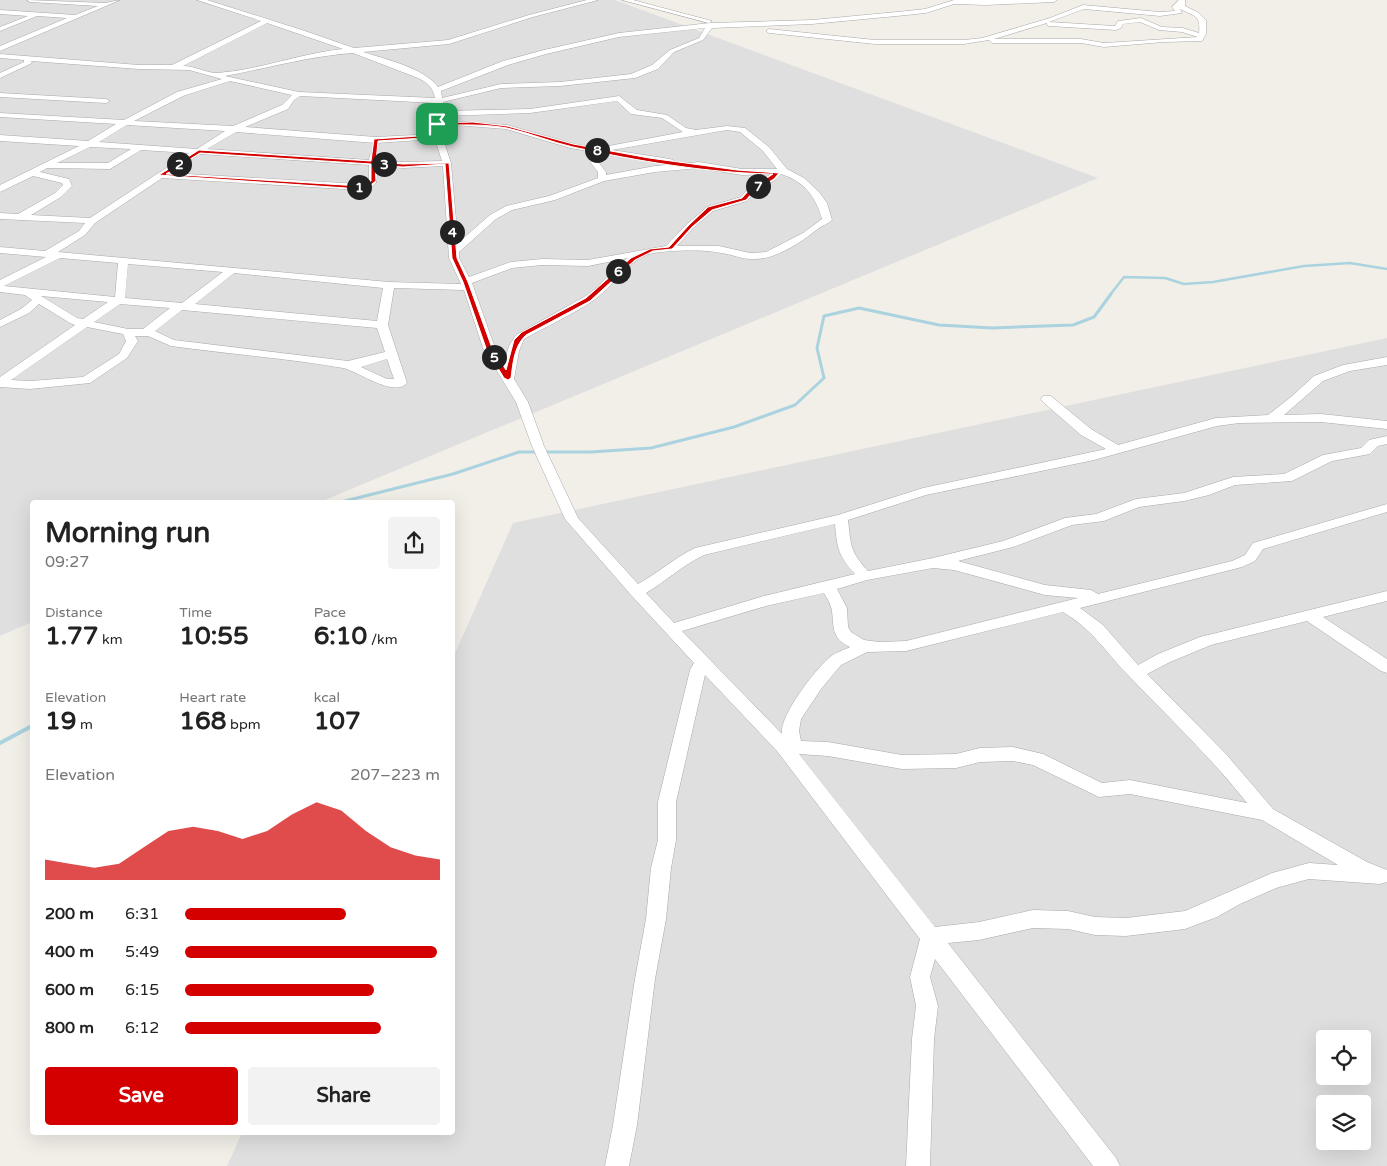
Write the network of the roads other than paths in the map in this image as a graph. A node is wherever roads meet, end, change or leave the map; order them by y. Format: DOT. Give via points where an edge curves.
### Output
graph roads {
  1 [pos="30,0"];
  2 [pos="117,0"];
  3 [pos="200,0"];
  4 [pos="595,0"];
  5 [pos="626,0"];
  6 [pos="1034,0"];
  7 [pos="1040,0"];
  8 [pos="1054,0"];
  9 [pos="1181,2"];
  10 [pos="107,4"];
  11 [pos="1077,8"];
  12 [pos="0,12"];
  13 [pos="37,14"];
  14 [pos="1062,16"];
  15 [pos="78,17"];
  16 [pos="266,21"];
  17 [pos="721,24"];
  18 [pos="710,25"];
  19 [pos="1099,26"];
  20 [pos="0,29"];
  21 [pos="1019,29"];
  22 [pos="1202,36"];
  23 [pos="983,40"];
  24 [pos="0,49"];
  25 [pos="355,51"];
  26 [pos="0,56"];
  27 [pos="27,58"];
  28 [pos="175,67"];
  29 [pos="216,75"];
  30 [pos="0,76"];
  31 [pos="230,79"];
  32 [pos="299,94"];
  33 [pos="0,95"];
  34 [pos="106,101"];
  35 [pos="438,113"];
  36 [pos="0,115"];
  37 [pos="124,122"];
  38 [pos="234,129"];
  39 [pos="694,132"];
  40 [pos="0,138"];
  41 [pos="376,140"];
  42 [pos="91,143"];
  43 [pos="140,147"];
  44 [pos="599,150"];
  45 [pos="199,151"];
  46 [pos="373,163"];
  47 [pos="447,163"];
  48 [pos="45,166"];
  49 [pos="699,166"];
  50 [pos="780,172"];
  51 [pos="32,173"];
  52 [pos="161,175"];
  53 [pos="602,180"];
  54 [pos="0,189"];
  55 [pos="0,216"];
  56 [pos="18,218"];
  57 [pos="92,221"];
  58 [pos="670,248"];
  59 [pos="0,250"];
  60 [pos="652,250"];
  61 [pos="454,251"];
  62 [pos="46,254"];
  63 [pos="58,255"];
  64 [pos="123,261"];
  65 [pos="232,270"];
  66 [pos="0,284"];
  67 [pos="466,284"];
  68 [pos="389,285"];
  69 [pos="0,289"];
  70 [pos="28,293"];
  71 [pos="39,299"];
  72 [pos="120,299"];
  73 [pos="182,306"];
  74 [pos="82,323"];
  75 [pos="0,324"];
  76 [pos="382,324"];
  77 [pos="128,332"];
  78 [pos="147,332"];
  79 [pos="392,354"];
  80 [pos="1387,361"];
  81 [pos="348,365"];
  82 [pos="508,378"];
  83 [pos="0,383"];
  84 [pos="1047,399"];
  85 [pos="1270,419"];
  86 [pos="1387,425"];
  87 [pos="1387,440"];
  88 [pos="1117,450"];
  89 [pos="1387,508"];
  90 [pos="841,518"];
  91 [pos="933,563"];
  92 [pos="865,576"];
  93 [pos="828,587"];
  94 [pos="636,592"];
  95 [pos="1105,596"];
  96 [pos="1382,600"];
  97 [pos="1065,606"];
  98 [pos="1310,616"];
  99 [pos="671,629"];
  100 [pos="864,647"];
  101 [pos="703,663"];
  102 [pos="1387,667"];
  103 [pos="1136,674"];
  104 [pos="788,746"];
  105 [pos="1266,814"];
  106 [pos="1383,876"];
  107 [pos="931,936"];
  108 [pos="617,1166"];
  109 [pos="918,1166"];
  110 [pos="1108,1166"];
  1 -- 10 [label="street"];
  2 -- 10 [label="street"];
  3 -- 16 [label="street"];
  4 -- 25 [label="street" via="449,42"];
  5 -- 17 [label="street"];
  6 -- 7 [label="street"];
  6 -- 17 [label="street" via="954,2 907,13 812,22"];
  7 -- 8 [label="street"];
  7 -- 11 [label="street"];
  9 -- 11 [label="street" via="1175,7 1180,12 1164,14"];
  9 -- 22 [label="street" via="1184,8 1199,15 1204,24"];
  10 -- 15 [label="street"];
  11 -- 14 [label="street"];
  12 -- 13 [label="street"];
  13 -- 15 [label="street"];
  13 -- 20 [label="street"];
  14 -- 19 [label="street"];
  14 -- 21 [label="street"];
  15 -- 24 [label="street"];
  16 -- 25 [label="street"];
  16 -- 28 [label="street"];
  17 -- 18 [label="street"];
  17 -- 23 [label="street" via="875,42"];
  18 -- 35 [label="street" via="619,35 544,52 481,72"];
  18 -- 35 [label="street" via="701,39 668,53 655,67 636,75 560,84 501,86"];
  19 -- 21 [label="street" via="1052,24"];
  19 -- 22 [label="street" via="1116,28 1120,22 1136,19 1161,29 1183,30"];
  21 -- 23 [label="street"];
  22 -- 23 [label="street" via="1195,41 1104,45 1081,41"];
  25 -- 29 [label="street" via="322,54"];
  25 -- 35 [label="street" via="431,82"];
  26 -- 27 [label="street"];
  27 -- 28 [label="street"];
  27 -- 30 [label="street" via="28,63"];
  28 -- 29 [label="street"];
  29 -- 31 [label="street"];
  31 -- 32 [label="street"];
  31 -- 37 [label="street" via="180,94"];
  32 -- 35 [label="street"];
  32 -- 38 [label="street" via="291,98 285,107"];
  33 -- 34 [label="street"];
  35 -- 39 [label="street" via="530,111 619,98 632,111 667,118 679,130"];
  35 -- 41 [label="street"];
  35 -- 44 [label="street"];
  35 -- 47 [label="street"];
  36 -- 37 [label="street"];
  37 -- 38 [label="street"];
  37 -- 42 [label="street"];
  38 -- 41 [label="street"];
  38 -- 45 [label="street"];
  39 -- 44 [label="street"];
  39 -- 50 [label="street" via="727,128 742,130 766,149"];
  40 -- 42 [label="street"];
  41 -- 46 [label="street"];
  42 -- 43 [label="street"];
  42 -- 48 [label="street"];
  43 -- 45 [label="street"];
  43 -- 48 [label="street" via="110,166"];
  44 -- 49 [label="street"];
  44 -- 53 [label="street" via="595,163 602,172"];
  45 -- 46 [label="street"];
  45 -- 52 [label="street"];
  46 -- 47 [label="street" via="414,166"];
  46 -- 52 [label="street" via="373,181 360,187"];
  47 -- 61 [label="street"];
  48 -- 51 [label="street"];
  49 -- 50 [label="street" via="742,172"];
  49 -- 53 [label="street" via="655,169"];
  50 -- 58 [label="street" via="744,199 710,208"];
  50 -- 58 [label="street" via="801,180 816,194 827,216 826,222 768,255"];
  51 -- 54 [label="street"];
  51 -- 56 [label="street" via="62,178 67,186"];
  52 -- 57 [label="street"];
  53 -- 61 [label="street" via="552,198 509,208"];
  55 -- 56 [label="street"];
  56 -- 57 [label="street"];
  57 -- 62 [label="street" via="82,233"];
  58 -- 60 [label="street"];
  59 -- 62 [label="street"];
  60 -- 67 [label="street" via="588,263 511,265 491,270"];
  60 -- 82 [label="street" via="623,266 588,299 520,336"];
  61 -- 67 [label="street"];
  62 -- 63 [label="street"];
  63 -- 64 [label="street"];
  63 -- 66 [label="street"];
  64 -- 65 [label="street"];
  64 -- 72 [label="street"];
  65 -- 68 [label="street"];
  65 -- 73 [label="street"];
  67 -- 68 [label="street"];
  67 -- 82 [label="street" via="489,348"];
  68 -- 76 [label="street"];
  69 -- 70 [label="street"];
  70 -- 71 [label="street"];
  70 -- 72 [label="street"];
  71 -- 74 [label="street"];
  71 -- 75 [label="street" via="25,311"];
  72 -- 73 [label="street"];
  72 -- 74 [label="street"];
  73 -- 76 [label="street"];
  73 -- 78 [label="street"];
  74 -- 77 [label="street"];
  74 -- 83 [label="street"];
  76 -- 79 [label="street"];
  77 -- 78 [label="street"];
  77 -- 83 [label="street" via="132,341 123,356 86,380 30,386"];
  78 -- 81 [label="street" via="171,343"];
  79 -- 81 [label="street"];
  79 -- 81 [label="street" via="401,383 385,382"];
  80 -- 85 [label="street" via="1360,364 1331,373 1313,382"];
  82 -- 94 [label="street" via="522,402 538,446 572,519"];
  84 -- 88 [label="street" via="1086,432"];
  85 -- 86 [label="street" via="1321,418"];
  85 -- 88 [label="street" via="1216,422"];
  87 -- 91 [label="street" via="1374,443 1365,452 1328,458 1287,478 1233,481 1184,497 1136,503 1099,518 1070,521 1008,544"];
  88 -- 90 [label="street" via="923,492"];
  89 -- 95 [label="street" via="1258,546 1250,558 1237,564"];
  90 -- 92 [label="street" via="844,548"];
  90 -- 94 [label="street" via="700,551 680,560 666,574"];
  91 -- 92 [label="street"];
  91 -- 95 [label="street" via="954,565 1045,590"];
  92 -- 93 [label="street"];
  93 -- 99 [label="street" via="764,601"];
  93 -- 100 [label="street" via="839,609 840,628 850,640"];
  94 -- 99 [label="street"];
  95 -- 97 [label="street"];
  96 -- 98 [label="street"];
  97 -- 100 [label="street" via="906,646"];
  97 -- 103 [label="street" via="1098,629"];
  98 -- 102 [label="street"];
  98 -- 103 [label="street" via="1206,641 1164,658"];
  99 -- 101 [label="street"];
  100 -- 104 [label="street" via="835,662 815,685 793,718"];
  101 -- 104 [label="street"];
  101 -- 108 [label="street" via="698,670 667,802 667,840"];
  103 -- 105 [label="street" via="1220,759"];
  104 -- 105 [label="street" via="828,749 902,762 956,761 980,755 1012,754 1037,760 1104,791 1130,787"];
  104 -- 107 [label="street"];
  105 -- 106 [label="street" via="1360,868"];
  106 -- 107 [label="street" via="1309,871 1272,881 1185,920 1126,928 1033,919 979,931"];
  107 -- 109 [label="street" via="920,977 927,1006"];
  107 -- 110 [label="street"];
}
